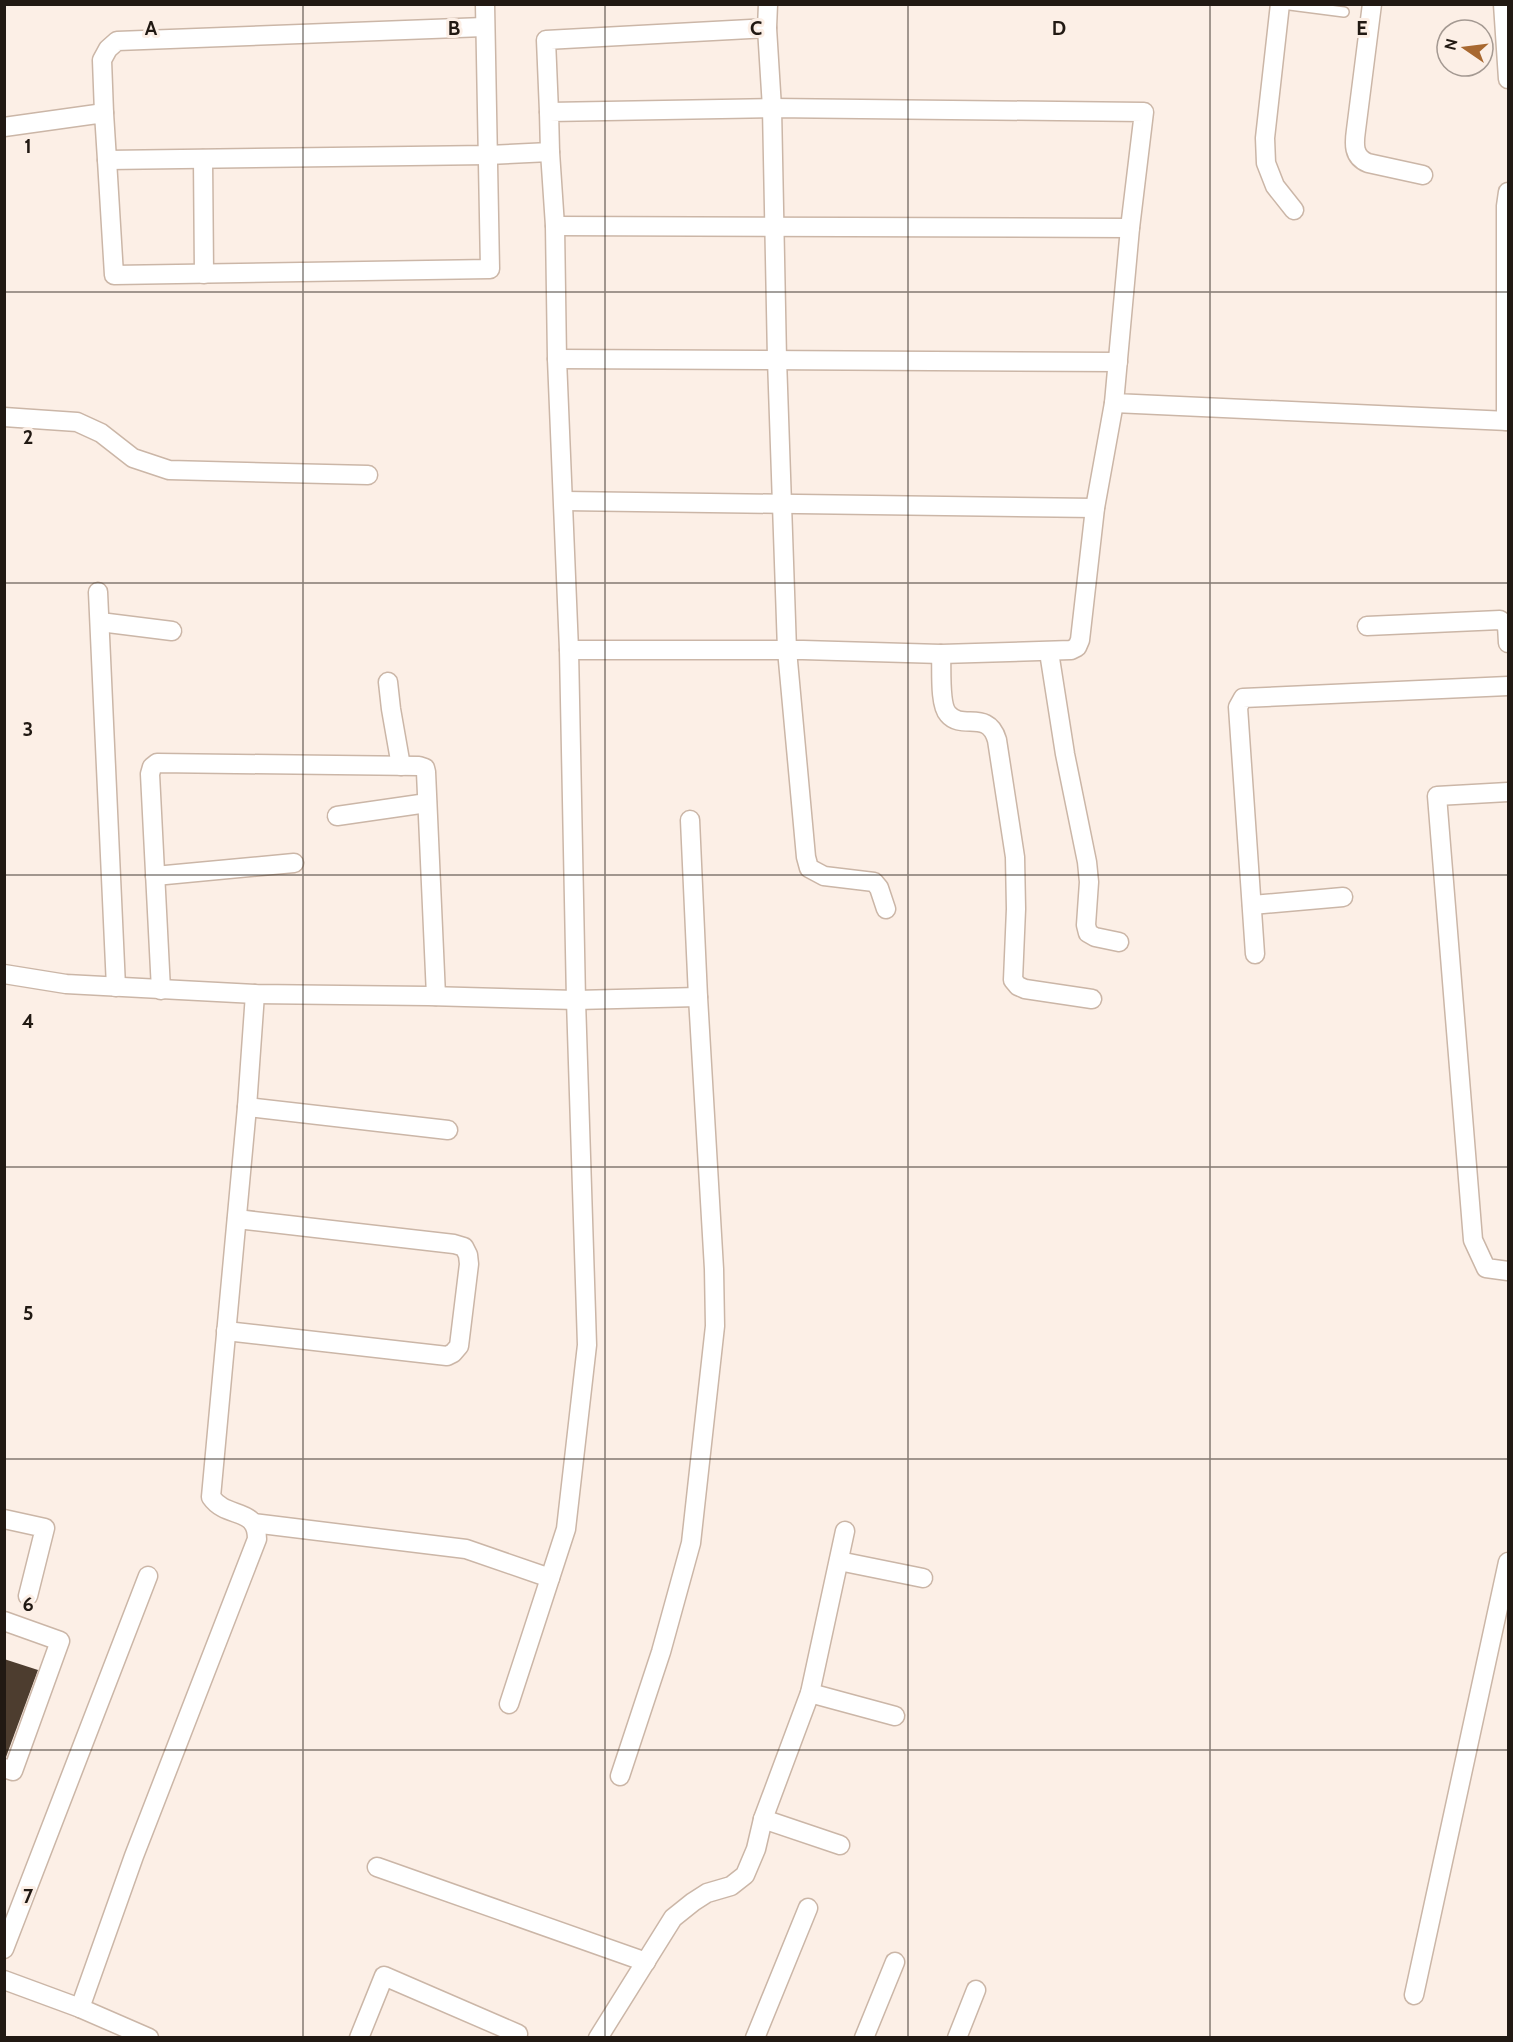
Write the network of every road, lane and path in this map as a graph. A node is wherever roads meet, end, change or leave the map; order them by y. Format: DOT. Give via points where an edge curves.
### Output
graph roads {
  1 [pos="485,4"];
  2 [pos="768,4"];
  3 [pos="1281,4"];
  4 [pos="1372,4"];
  5 [pos="1503,4"];
  6 [pos="1344,12"];
  7 [pos="484,27"];
  8 [pos="767,28"];
  9 [pos="1509,79"];
  10 [pos="772,108"];
  11 [pos="549,112"];
  12 [pos="104,113"];
  13 [pos="4,127"];
  14 [pos="550,152"];
  15 [pos="488,155"];
  16 [pos="203,159"];
  17 [pos="107,160"];
  18 [pos="1423,175"];
  19 [pos="1509,192"];
  20 [pos="1294,210"];
  21 [pos="555,226"];
  22 [pos="774,227"];
  23 [pos="1130,228"];
  24 [pos="204,274"];
  25 [pos="557,358"];
  26 [pos="777,359"];
  27 [pos="1118,362"];
  28 [pos="1114,403"];
  29 [pos="4,417"];
  30 [pos="1507,421"];
  31 [pos="368,475"];
  32 [pos="564,501"];
  33 [pos="782,503"];
  34 [pos="1095,508"];
  35 [pos="98,592"];
  36 [pos="100,622"];
  37 [pos="1367,626"];
  38 [pos="172,631"];
  39 [pos="1509,643"];
  40 [pos="568,650"];
  41 [pos="787,650"];
  42 [pos="1049,652"];
  43 [pos="941,654"];
  44 [pos="388,682"];
  45 [pos="1509,686"];
  46 [pos="400,766"];
  47 [pos="1509,792"];
  48 [pos="428,803"];
  49 [pos="337,816"];
  50 [pos="690,820"];
  51 [pos="294,863"];
  52 [pos="155,876"];
  53 [pos="1343,897"];
  54 [pos="1252,905"];
  55 [pos="886,909"];
  56 [pos="1119,942"];
  57 [pos="1255,954"];
  58 [pos="4,974"];
  59 [pos="116,987"];
  60 [pos="161,990"];
  61 [pos="255,994"];
  62 [pos="436,996"];
  63 [pos="698,997"];
  64 [pos="1092,999"];
  65 [pos="576,1000"];
  66 [pos="247,1107"];
  67 [pos="448,1131"];
  68 [pos="237,1219"];
  69 [pos="1509,1271"];
  70 [pos="226,1331"];
  71 [pos="4,1519"];
  72 [pos="253,1522"];
  73 [pos="845,1531"];
  74 [pos="838,1561"];
  75 [pos="1509,1562"];
  76 [pos="148,1576"];
  77 [pos="550,1578"];
  78 [pos="923,1578"];
  79 [pos="28,1596"];
  80 [pos="4,1621"];
  81 [pos="810,1693"];
  82 [pos="509,1704"];
  83 [pos="895,1716"];
  84 [pos="4,1768"];
  85 [pos="620,1776"];
  86 [pos="764,1819"];
  87 [pos="840,1845"];
  88 [pos="377,1867"];
  89 [pos="808,1908"];
  90 [pos="4,1948"];
  91 [pos="646,1962"];
  92 [pos="895,1962"];
  93 [pos="4,1980"];
  94 [pos="976,1990"];
  95 [pos="1414,1995"];
  96 [pos="80,2008"];
  97 [pos="149,2037"];
  98 [pos="359,2037"];
  99 [pos="515,2037"];
  100 [pos="598,2037"];
  101 [pos="755,2037"];
  102 [pos="864,2037"];
  103 [pos="957,2037"];
  1 -- 7 [label="street"];
  2 -- 8 [label="street"];
  3 -- 6 [label="lane"];
  3 -- 20 [label="street" via="1265,138 1266,163 1275,186"];
  4 -- 18 [label="street" via="1354,143 1356,153 1368,163"];
  5 -- 9 [label="street"];
  7 -- 12 [label="street" via="117,40 102,60"];
  7 -- 15 [label="street"];
  8 -- 10 [label="street"];
  8 -- 11 [label="street" via="546,40"];
  10 -- 11 [label="street"];
  10 -- 22 [label="street"];
  10 -- 23 [label="street" via="1144,112"];
  11 -- 14 [label="street"];
  12 -- 13 [label="street"];
  12 -- 17 [label="street"];
  14 -- 15 [label="street"];
  14 -- 21 [label="street"];
  15 -- 16 [label="street"];
  15 -- 24 [label="street" via="490,269"];
  16 -- 17 [label="street"];
  16 -- 24 [label="street"];
  17 -- 24 [label="street" via="114,275"];
  19 -- 30 [label="street"];
  21 -- 22 [label="street"];
  21 -- 25 [label="street"];
  22 -- 23 [label="street"];
  22 -- 26 [label="street"];
  23 -- 27 [label="street"];
  25 -- 26 [label="street"];
  25 -- 32 [label="street"];
  26 -- 27 [label="street"];
  26 -- 33 [label="street"];
  27 -- 28 [label="street"];
  28 -- 30 [label="street"];
  28 -- 34 [label="street"];
  29 -- 31 [label="street" via="77,422 100,433 133,458 170,470"];
  32 -- 33 [label="street"];
  32 -- 40 [label="street"];
  33 -- 34 [label="street"];
  33 -- 41 [label="street"];
  34 -- 42 [label="street" via="1080,640 1071,650"];
  35 -- 36 [label="street"];
  36 -- 38 [label="street"];
  36 -- 59 [label="street"];
  37 -- 39 [label="street" via="1500,620 1507,625"];
  40 -- 41 [label="street"];
  40 -- 65 [label="street"];
  41 -- 43 [label="street"];
  41 -- 55 [label="street" via="809,868 824,876 874,882"];
  42 -- 43 [label="street"];
  42 -- 56 [label="street" via="1087,862 1086,925 1088,933 1095,937"];
  43 -- 64 [label="street" via="946,713 987,725 994,729 997,740 1014,857 1013,980 1025,988"];
  44 -- 46 [label="street"];
  45 -- 54 [label="street" via="1244,698 1238,707"];
  46 -- 48 [label="street" via="425,768"];
  46 -- 52 [label="street" via="158,764 150,774"];
  47 -- 69 [label="street" via="1437,796 1473,1240 1486,1268"];
  48 -- 49 [label="street"];
  48 -- 62 [label="street"];
  50 -- 63 [label="street"];
  51 -- 52 [label="street"];
  52 -- 60 [label="street"];
  53 -- 54 [label="street"];
  54 -- 57 [label="street"];
  58 -- 59 [label="street"];
  59 -- 60 [label="street"];
  60 -- 61 [label="street"];
  61 -- 62 [label="street"];
  61 -- 66 [label="street"];
  62 -- 65 [label="street"];
  63 -- 65 [label="street"];
  63 -- 85 [label="street" via="715,1326 691,1543 661,1652"];
  65 -- 77 [label="street" via="587,1344 566,1529"];
  66 -- 67 [label="street"];
  66 -- 68 [label="street"];
  68 -- 70 [label="street"];
  68 -- 70 [label="street" via="454,1244 464,1247 469,1264 459,1346 447,1356"];
  70 -- 72 [label="street" via="211,1497 218,1506"];
  71 -- 79 [label="street" via="45,1528"];
  72 -- 77 [label="street" via="466,1549"];
  72 -- 96 [label="street" via="257,1539"];
  73 -- 74 [label="street"];
  74 -- 78 [label="street"];
  74 -- 81 [label="street"];
  75 -- 95 [label="street"];
  76 -- 90 [label="street"];
  77 -- 82 [label="street"];
  80 -- 84 [label="street" via="60,1641 13,1771"];
  81 -- 83 [label="street"];
  81 -- 86 [label="street"];
  86 -- 87 [label="street"];
  86 -- 91 [label="street" via="745,1875 731,1886 707,1893 673,1918"];
  88 -- 91 [label="street"];
  89 -- 101 [label="street"];
  91 -- 100 [label="street"];
  92 -- 102 [label="street"];
  93 -- 96 [label="street"];
  94 -- 103 [label="street"];
  96 -- 97 [label="street"];
  98 -- 99 [label="street" via="384,1976 518,2034"];
}
